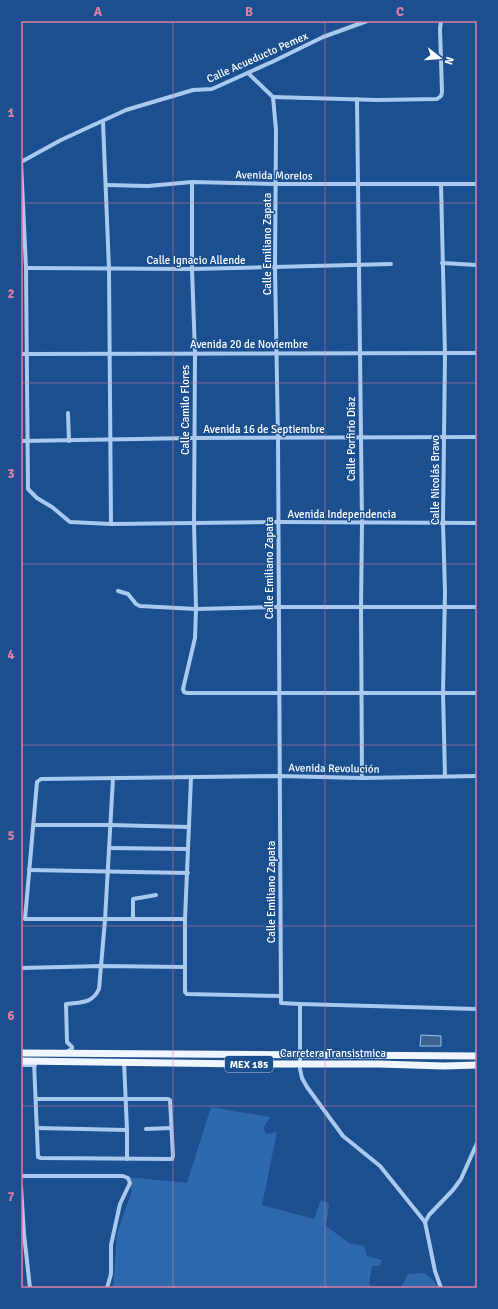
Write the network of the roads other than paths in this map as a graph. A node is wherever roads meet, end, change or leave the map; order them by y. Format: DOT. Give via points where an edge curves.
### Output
graph roads {
  1 [pos="367,21"];
  2 [pos="441,21"];
  3 [pos="248,73"];
  4 [pos="273,97"];
  5 [pos="358,99"];
  6 [pos="103,122"];
  7 [pos="21,162"];
  8 [pos="192,182"];
  9 [pos="276,184"];
  10 [pos="359,184"];
  11 [pos="441,184"];
  12 [pos="477,184"];
  13 [pos="106,185"];
  14 [pos="442,263"];
  15 [pos="391,264"];
  16 [pos="477,265"];
  17 [pos="359,266"];
  18 [pos="26,268"];
  19 [pos="275,268"];
  20 [pos="109,269"];
  21 [pos="192,270"];
  22 [pos="195,353"];
  23 [pos="477,353"];
  24 [pos="21,354"];
  25 [pos="27,354"];
  26 [pos="109,354"];
  27 [pos="276,354"];
  28 [pos="360,354"];
  29 [pos="445,354"];
  30 [pos="68,413"];
  31 [pos="444,437"];
  32 [pos="477,437"];
  33 [pos="194,438"];
  34 [pos="278,438"];
  35 [pos="360,438"];
  36 [pos="110,439"];
  37 [pos="21,441"];
  38 [pos="27,441"];
  39 [pos="69,441"];
  40 [pos="278,522"];
  41 [pos="194,523"];
  42 [pos="362,523"];
  43 [pos="443,523"];
  44 [pos="477,523"];
  45 [pos="111,524"];
  46 [pos="118,591"];
  47 [pos="278,607"];
  48 [pos="361,607"];
  49 [pos="477,607"];
  50 [pos="445,608"];
  51 [pos="196,609"];
  52 [pos="279,692"];
  53 [pos="362,693"];
  54 [pos="443,693"];
  55 [pos="477,693"];
  56 [pos="279,776"];
  57 [pos="445,776"];
  58 [pos="477,776"];
  59 [pos="113,778"];
  60 [pos="191,778"];
  61 [pos="362,778"];
  62 [pos="34,825"];
  63 [pos="110,825"];
  64 [pos="189,827"];
  65 [pos="109,848"];
  66 [pos="188,849"];
  67 [pos="29,870"];
  68 [pos="108,872"];
  69 [pos="188,873"];
  70 [pos="156,895"];
  71 [pos="133,919"];
  72 [pos="105,920"];
  73 [pos="185,920"];
  74 [pos="102,966"];
  75 [pos="184,967"];
  76 [pos="21,968"];
  77 [pos="281,996"];
  78 [pos="300,1004"];
  79 [pos="477,1009"];
  80 [pos="21,1053"];
  81 [pos="64,1053"];
  82 [pos="123,1053"];
  83 [pos="300,1054"];
  84 [pos="347,1055"];
  85 [pos="477,1056"];
  86 [pos="21,1060"];
  87 [pos="124,1062"];
  88 [pos="34,1063"];
  89 [pos="246,1064"];
  90 [pos="300,1064"];
  91 [pos="477,1065"];
  92 [pos="21,1066"];
  93 [pos="36,1098"];
  94 [pos="126,1099"];
  95 [pos="37,1128"];
  96 [pos="171,1128"];
  97 [pos="146,1129"];
  98 [pos="127,1130"];
  99 [pos="477,1142"];
  100 [pos="127,1159"];
  101 [pos="21,1176"];
  102 [pos="21,1187"];
  103 [pos="425,1222"];
  104 [pos="30,1288"];
  105 [pos="107,1288"];
  106 [pos="441,1288"];
  1 -- 3 [label="street, Calle Acueducto Pemex" via="323,37"];
  2 -- 5 [label="street" via="441,96"];
  3 -- 4 [label="street"];
  3 -- 6 [label="street, Calle Acueducto Pemex" via="212,88 193,90 137,106"];
  4 -- 5 [label="street"];
  4 -- 9 [label="street, Calle Emiliano Zapata"];
  5 -- 10 [label="street, Calle Porfirio Díaz"];
  6 -- 7 [label="street, Calle Acueducto Pemex" via="61,140"];
  6 -- 13 [label="street"];
  7 -- 18 [label="street, Avenida Independencia"];
  8 -- 9 [label="street, Avenida Morelos"];
  8 -- 13 [label="street, Avenida Morelos" via="148,186"];
  8 -- 21 [label="street, Calle Camilo Flores"];
  9 -- 10 [label="street, Avenida Morelos"];
  9 -- 19 [label="street, Calle Emiliano Zapata"];
  10 -- 11 [label="street, Avenida Morelos"];
  10 -- 17 [label="street, Calle Porfirio Díaz"];
  11 -- 12 [label="street, Avenida Morelos"];
  11 -- 14 [label="street, Calle Nicolás Bravo"];
  13 -- 20 [label="street"];
  14 -- 16 [label="street"];
  14 -- 29 [label="street, Calle Nicolás Bravo"];
  15 -- 17 [label="street, Calle Ignacio Allende"];
  17 -- 19 [label="street, Calle Ignacio Allende"];
  17 -- 28 [label="street, Calle Porfirio Díaz"];
  18 -- 20 [label="street, Calle Ignacio Allende"];
  18 -- 25 [label="street, Avenida Independencia"];
  19 -- 21 [label="street, Calle Ignacio Allende"];
  19 -- 27 [label="street, Calle Emiliano Zapata"];
  20 -- 21 [label="street, Calle Ignacio Allende"];
  20 -- 26 [label="street"];
  21 -- 22 [label="street, Calle Camilo Flores"];
  22 -- 26 [label="street, Avenida 20 de Noviembre"];
  22 -- 27 [label="street, Avenida 20 de Noviembre"];
  22 -- 33 [label="street, Calle Camilo Flores"];
  23 -- 29 [label="street, Avenida 20 de Noviembre"];
  24 -- 25 [label="street, Avenida 20 de Noviembre"];
  25 -- 26 [label="street, Avenida 20 de Noviembre"];
  25 -- 38 [label="street, Avenida Independencia"];
  26 -- 36 [label="street"];
  27 -- 28 [label="street, Avenida 20 de Noviembre"];
  27 -- 34 [label="street, Calle Emiliano Zapata"];
  28 -- 29 [label="street, Avenida 20 de Noviembre"];
  28 -- 35 [label="street, Calle Porfirio Díaz"];
  29 -- 31 [label="street, Calle Nicolás Bravo"];
  30 -- 39 [label="street"];
  31 -- 32 [label="street, Avenida 16 de Septiembre"];
  31 -- 35 [label="street, Avenida 16 de Septiembre"];
  31 -- 43 [label="street, Calle Nicolás Bravo"];
  33 -- 34 [label="street, Avenida 16 de Septiembre"];
  33 -- 36 [label="street, Avenida 16 de Septiembre"];
  33 -- 41 [label="street, Calle Camilo Flores"];
  34 -- 35 [label="street, Avenida 16 de Septiembre"];
  34 -- 40 [label="street, Calle Emiliano Zapata"];
  35 -- 42 [label="street, Calle Porfirio Díaz"];
  36 -- 39 [label="street, Avenida 16 de Septiembre"];
  36 -- 45 [label="street"];
  37 -- 38 [label="street, Avenida 16 de Septiembre"];
  38 -- 39 [label="street, Avenida 16 de Septiembre"];
  38 -- 45 [label="street, Avenida Independencia" via="28,489 37,498 70,522"];
  40 -- 41 [label="street, Avenida Independencia"];
  40 -- 42 [label="street, Avenida Independencia"];
  40 -- 47 [label="street, Calle Emiliano Zapata"];
  41 -- 45 [label="street, Avenida Independencia"];
  41 -- 51 [label="street, Calle Camilo Flores"];
  42 -- 43 [label="street, Avenida Independencia"];
  42 -- 48 [label="street, Calle Porfirio Díaz"];
  43 -- 44 [label="street, Avenida Independencia"];
  43 -- 50 [label="street, Calle Nicolás Bravo"];
  46 -- 51 [label="street" via="128,594 140,606"];
  47 -- 48 [label="street"];
  47 -- 51 [label="street"];
  47 -- 52 [label="street, Calle Emiliano Zapata"];
  48 -- 50 [label="street"];
  48 -- 53 [label="street, Calle Porfirio Díaz"];
  49 -- 50 [label="street"];
  50 -- 54 [label="street, Calle Nicolás Bravo"];
  51 -- 52 [label="street, Calle Camilo Flores" via="195,638 184,692"];
  52 -- 53 [label="street"];
  52 -- 56 [label="street, Calle Emiliano Zapata"];
  53 -- 54 [label="street"];
  53 -- 61 [label="street, Calle Porfirio Díaz"];
  54 -- 55 [label="street"];
  54 -- 57 [label="street, Calle Nicolás Bravo"];
  56 -- 60 [label="street, Avenida Revolución"];
  56 -- 61 [label="street, Avenida Revolución"];
  56 -- 77 [label="street, Calle Emiliano Zapata"];
  57 -- 58 [label="street, Avenida Revolución"];
  57 -- 61 [label="street, Avenida Revolución"];
  59 -- 60 [label="street, Avenida Revolución"];
  59 -- 62 [label="street, Avenida Revolución" via="41,779 38,782"];
  59 -- 63 [label="street"];
  60 -- 64 [label="street"];
  62 -- 63 [label="street"];
  62 -- 67 [label="street"];
  63 -- 64 [label="street"];
  63 -- 65 [label="street"];
  64 -- 66 [label="street"];
  65 -- 66 [label="street"];
  65 -- 68 [label="street"];
  66 -- 69 [label="street"];
  67 -- 68 [label="street"];
  67 -- 72 [label="street" via="25,919"];
  68 -- 69 [label="street"];
  68 -- 72 [label="street"];
  69 -- 73 [label="street"];
  70 -- 71 [label="street" via="133,899"];
  71 -- 72 [label="street"];
  71 -- 73 [label="street"];
  72 -- 74 [label="street"];
  73 -- 75 [label="street"];
  74 -- 75 [label="street"];
  74 -- 76 [label="street"];
  74 -- 81 [label="street" via="96,996 89,1001 66,1004 67,1042 72,1049"];
  75 -- 77 [label="street" via="187,994"];
  77 -- 78 [label="street" via="281,1003"];
  78 -- 79 [label="street"];
  78 -- 83 [label="street"];
  80 -- 81 [label="main road, Carretera Transistmica / MEX 185"];
  81 -- 82 [label="main road, Carretera Transistmica / MEX 185"];
  81 -- 86 [label="main road" via="53,1057 28,1056"];
  82 -- 83 [label="main road, Carretera Transistmica / MEX 185"];
  82 -- 87 [label="street"];
  83 -- 84 [label="main road, Carretera Transistmica / MEX 185"];
  83 -- 89 [label="main road" via="291,1060"];
  83 -- 90 [label="street"];
  84 -- 85 [label="main road, Carretera Transistmica / MEX 185"];
  84 -- 90 [label="main road" via="338,1058 307,1058"];
  86 -- 88 [label="main road, Carretera Transistmica / MEX 185"];
  87 -- 88 [label="main road, Carretera Transistmica / MEX 185"];
  87 -- 89 [label="main road, Carretera Transistmica / MEX 185"];
  87 -- 94 [label="street"];
  88 -- 92 [label="street"];
  88 -- 93 [label="street"];
  89 -- 90 [label="main road, Carretera Transistmica / MEX 185"];
  90 -- 91 [label="main road, Carretera Transistmica / MEX 185"];
  90 -- 103 [label="street" via="302,1078 307,1087 343,1136 380,1166"];
  93 -- 94 [label="street"];
  93 -- 95 [label="street"];
  94 -- 96 [label="street" via="170,1100"];
  94 -- 98 [label="street"];
  95 -- 98 [label="street"];
  95 -- 100 [label="street" via="40,1158"];
  96 -- 97 [label="street"];
  96 -- 100 [label="street" via="172,1158"];
  98 -- 100 [label="street"];
  99 -- 103 [label="street" via="461,1179"];
  101 -- 105 [label="street" via="128,1178 130,1183 120,1204 111,1245 111,1274"];
  102 -- 104 [label="street"];
  103 -- 106 [label="street" via="435,1272"];
}
